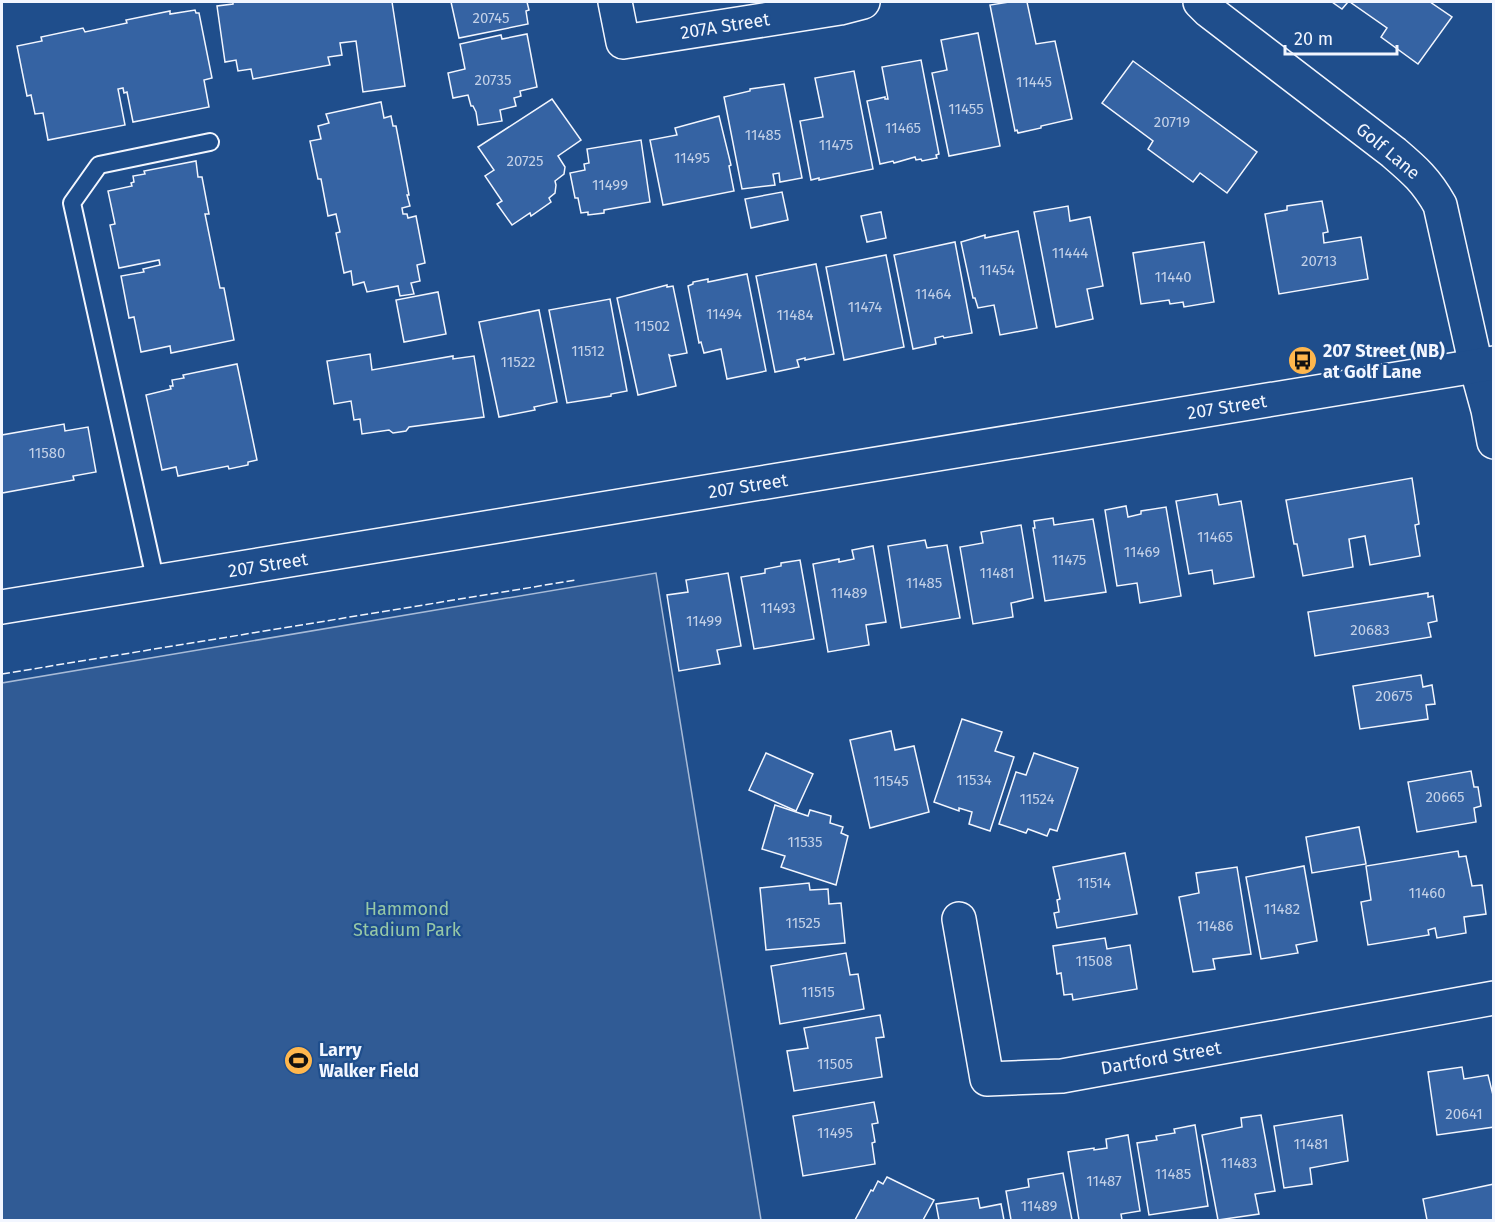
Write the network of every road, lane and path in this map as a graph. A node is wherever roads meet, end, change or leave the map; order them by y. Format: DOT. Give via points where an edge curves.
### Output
graph roads {
  1 [pos="615,2"];
  2 [pos="863,2"];
  3 [pos="1200,2"];
  4 [pos="210,142"];
  5 [pos="1485,365"];
  6 [pos="1494,442"];
  7 [pos="156,583"];
  8 [pos="2,607"];
  9 [pos="958,919"];
  10 [pos="1494,998"];
  1 -- 2 [label="street, 207A Street" via="622,42"];
  3 -- 5 [label="street, Golf Lane" via="1393,152 1425,182 1440,205"];
  4 -- 7 [label="lane" via="99,165 72,203"];
  5 -- 6 [label="street, Golf Lane"];
  5 -- 7 [label="street, 207 Street"];
  7 -- 8 [label="street, 207 Street"];
  9 -- 10 [label="street, Dartford Street" via="987,1079 1062,1076"];
}
